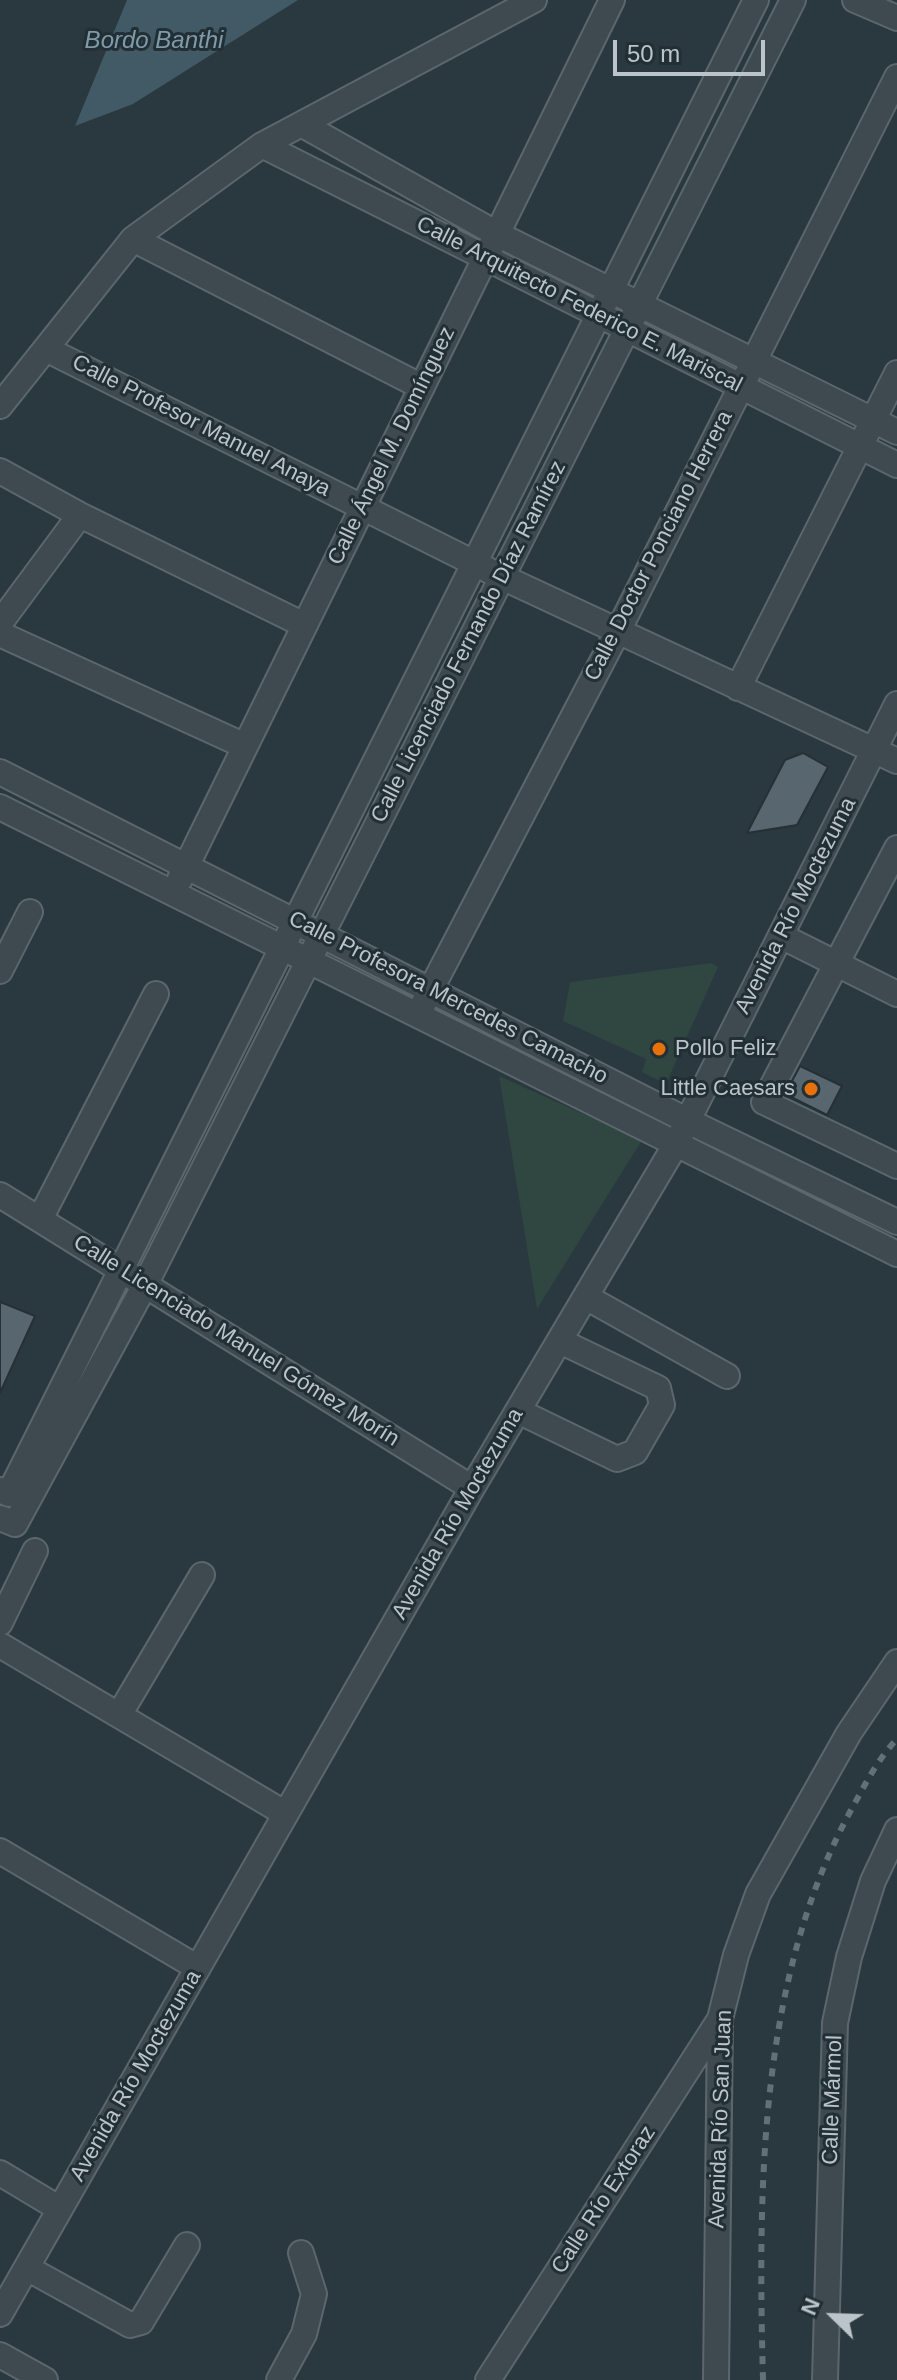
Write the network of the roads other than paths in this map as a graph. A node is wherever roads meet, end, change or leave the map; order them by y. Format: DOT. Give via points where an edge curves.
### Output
graph roads {
  1 [pos="534,0"];
  2 [pos="612,0"];
  3 [pos="756,0"];
  4 [pos="793,0"];
  5 [pos="855,0"];
  6 [pos="897,18"];
  7 [pos="897,77"];
  8 [pos="303,125"];
  9 [pos="262,145"];
  10 [pos="497,234"];
  11 [pos="133,239"];
  12 [pos="485,258"];
  13 [pos="612,291"];
  14 [pos="639,305"];
  15 [pos="600,316"];
  16 [pos="627,329"];
  17 [pos="48,350"];
  18 [pos="752,361"];
  19 [pos="897,373"];
  20 [pos="739,386"];
  21 [pos="422,387"];
  22 [pos="0,406"];
  23 [pos="873,421"];
  24 [pos="897,432"];
  25 [pos="860,446"];
  26 [pos="897,465"];
  27 [pos="0,471"];
  28 [pos="362,508"];
  29 [pos="80,515"];
  30 [pos="476,564"];
  31 [pos="502,577"];
  32 [pos="0,623"];
  33 [pos="304,625"];
  34 [pos="619,629"];
  35 [pos="0,634"];
  36 [pos="738,688"];
  37 [pos="897,704"];
  38 [pos="245,746"];
  39 [pos="874,751"];
  40 [pos="897,761"];
  41 [pos="0,772"];
  42 [pos="0,807"];
  43 [pos="897,848"];
  44 [pos="186,865"];
  45 [pos="173,892"];
  46 [pos="30,912"];
  47 [pos="297,922"];
  48 [pos="322,934"];
  49 [pos="781,936"];
  50 [pos="284,948"];
  51 [pos="309,960"];
  52 [pos="838,962"];
  53 [pos="0,971"];
  54 [pos="430,989"];
  55 [pos="156,994"];
  56 [pos="897,994"];
  57 [pos="418,1014"];
  58 [pos="688,1121"];
  59 [pos="676,1144"];
  60 [pos="897,1166"];
  61 [pos="0,1195"];
  62 [pos="40,1219"];
  63 [pos="897,1222"];
  64 [pos="897,1254"];
  65 [pos="123,1271"];
  66 [pos="145,1285"];
  67 [pos="586,1297"];
  68 [pos="560,1341"];
  69 [pos="727,1376"];
  70 [pos="518,1411"];
  71 [pos="472,1488"];
  72 [pos="0,1490"];
  73 [pos="0,1518"];
  74 [pos="35,1551"];
  75 [pos="202,1575"];
  76 [pos="0,1623"];
  77 [pos="0,1645"];
  78 [pos="897,1662"];
  79 [pos="119,1715"];
  80 [pos="286,1814"];
  81 [pos="897,1830"];
  82 [pos="0,1851"];
  83 [pos="198,1968"];
  84 [pos="720,2019"];
  85 [pos="0,2173"];
  86 [pos="60,2209"];
  87 [pos="187,2245"];
  88 [pos="301,2253"];
  89 [pos="27,2268"];
  90 [pos="0,2314"];
  91 [pos="0,2355"];
  92 [pos="45,2380"];
  93 [pos="279,2380"];
  94 [pos="488,2380"];
  95 [pos="716,2380"];
  96 [pos="825,2380"];
  1 -- 8 [label="street"];
  2 -- 10 [label="street, Calle Ángel M. Domínguez"];
  3 -- 13 [label="street, Calle Licenciado Fernando Díaz Ramírez"];
  4 -- 14 [label="street, Calle Licenciado Fernando Díaz Ramírez"];
  5 -- 6 [label="street"];
  7 -- 18 [label="street, Calle Doctor Ponciano Herrera"];
  8 -- 9 [label="street"];
  8 -- 10 [label="street, Calle Arquitecto Federico E. Mariscal"];
  9 -- 11 [label="street"];
  9 -- 12 [label="street, Calle Arquitecto Federico E. Mariscal"];
  10 -- 12 [label="street, Calle Ángel M. Domínguez"];
  10 -- 13 [label="street, Calle Arquitecto Federico E. Mariscal"];
  11 -- 17 [label="street"];
  11 -- 21 [label="street"];
  12 -- 15 [label="street, Calle Arquitecto Federico E. Mariscal"];
  12 -- 21 [label="street, Calle Ángel M. Domínguez"];
  13 -- 14 [label="street, Calle Arquitecto Federico E. Mariscal"];
  13 -- 15 [label="street, Calle Licenciado Fernando Díaz Ramírez"];
  14 -- 16 [label="street, Calle Licenciado Fernando Díaz Ramírez"];
  14 -- 18 [label="street, Calle Arquitecto Federico E. Mariscal"];
  15 -- 16 [label="street, Calle Arquitecto Federico E. Mariscal"];
  15 -- 30 [label="street, Calle Licenciado Fernando Díaz Ramírez"];
  16 -- 20 [label="street, Calle Arquitecto Federico E. Mariscal"];
  16 -- 31 [label="street, Calle Licenciado Fernando Díaz Ramírez"];
  17 -- 22 [label="street"];
  17 -- 28 [label="street, Calle Profesor Manuel Anaya"];
  18 -- 20 [label="street, Calle Doctor Ponciano Herrera"];
  18 -- 23 [label="street, Calle Arquitecto Federico E. Mariscal"];
  19 -- 23 [label="street"];
  20 -- 25 [label="street, Calle Arquitecto Federico E. Mariscal"];
  20 -- 34 [label="street, Calle Doctor Ponciano Herrera"];
  21 -- 28 [label="street, Calle Ángel M. Domínguez"];
  23 -- 24 [label="street, Calle Arquitecto Federico E. Mariscal"];
  23 -- 25 [label="street"];
  25 -- 26 [label="street, Calle Arquitecto Federico E. Mariscal"];
  25 -- 36 [label="street"];
  27 -- 29 [label="street"];
  28 -- 30 [label="street, Calle Profesor Manuel Anaya"];
  28 -- 33 [label="street, Calle Ángel M. Domínguez"];
  29 -- 32 [label="street"];
  29 -- 33 [label="street"];
  30 -- 31 [label="street, Calle Profesor Manuel Anaya"];
  30 -- 47 [label="street, Calle Licenciado Fernando Díaz Ramírez"];
  31 -- 34 [label="street, Calle Profesor Manuel Anaya"];
  31 -- 48 [label="street, Calle Licenciado Fernando Díaz Ramírez"];
  33 -- 38 [label="street, Calle Ángel M. Domínguez"];
  34 -- 36 [label="street, Calle Profesor Manuel Anaya"];
  34 -- 54 [label="street, Calle Doctor Ponciano Herrera"];
  35 -- 38 [label="street"];
  36 -- 39 [label="street, Calle Profesor Manuel Anaya"];
  37 -- 39 [label="street, Avenida Río Moctezuma"];
  38 -- 44 [label="street, Calle Ángel M. Domínguez"];
  39 -- 40 [label="street, Calle Profesor Manuel Anaya"];
  39 -- 49 [label="street, Avenida Río Moctezuma"];
  41 -- 44 [label="street, Calle Profesora Mercedes Camacho"];
  42 -- 45 [label="street, Calle Profesora Mercedes Camacho"];
  43 -- 52 [label="street"];
  44 -- 45 [label="street, Calle Ángel M. Domínguez"];
  44 -- 47 [label="street, Calle Profesora Mercedes Camacho"];
  45 -- 50 [label="street, Calle Profesora Mercedes Camacho"];
  46 -- 53 [label="street"];
  47 -- 48 [label="street, Calle Profesora Mercedes Camacho"];
  47 -- 50 [label="street, Calle Licenciado Fernando Díaz Ramírez"];
  48 -- 51 [label="street, Calle Licenciado Fernando Díaz Ramírez"];
  48 -- 54 [label="street, Calle Profesora Mercedes Camacho"];
  49 -- 52 [label="street"];
  49 -- 58 [label="street, Avenida Río Moctezuma"];
  50 -- 51 [label="street, Calle Profesora Mercedes Camacho"];
  50 -- 65 [label="street, Calle Licenciado Fernando Díaz Ramírez"];
  51 -- 57 [label="street, Calle Profesora Mercedes Camacho"];
  51 -- 66 [label="street, Calle Licenciado Fernando Díaz Ramírez"];
  52 -- 56 [label="street"];
  52 -- 60 [label="street" via="764,1102"];
  54 -- 57 [label="street, Calle Doctor Ponciano Herrera"];
  54 -- 58 [label="street, Calle Profesora Mercedes Camacho"];
  55 -- 62 [label="street"];
  57 -- 59 [label="street, Calle Profesora Mercedes Camacho"];
  58 -- 59 [label="street, Avenida Río Moctezuma"];
  58 -- 63 [label="street, Calle Profesora Mercedes Camacho"];
  59 -- 64 [label="street, Calle Profesora Mercedes Camacho"];
  59 -- 67 [label="street, Avenida Río Moctezuma"];
  61 -- 62 [label="street, Calle Licenciado Manuel Gómez Morín"];
  62 -- 65 [label="street, Calle Licenciado Manuel Gómez Morín"];
  65 -- 66 [label="street, Calle Licenciado Manuel Gómez Morín"];
  65 -- 72 [label="street, Calle Licenciado Fernando Díaz Ramírez" via="9,1494"];
  66 -- 71 [label="street, Calle Licenciado Manuel Gómez Morín"];
  66 -- 73 [label="street, Calle Licenciado Fernando Díaz Ramírez" via="15,1524"];
  67 -- 68 [label="street, Avenida Río Moctezuma"];
  67 -- 69 [label="street"];
  68 -- 70 [label="street, Avenida Río Moctezuma"];
  68 -- 70 [label="street" via="658,1388 662,1405 635,1452 617,1459"];
  70 -- 71 [label="street, Avenida Río Moctezuma"];
  71 -- 80 [label="street, Avenida Río Moctezuma"];
  74 -- 76 [label="street"];
  75 -- 79 [label="street"];
  77 -- 79 [label="street"];
  78 -- 84 [label="street, Avenida Río San Juan" via="849,1733 758,1894"];
  79 -- 80 [label="street"];
  80 -- 83 [label="street, Avenida Río Moctezuma"];
  81 -- 96 [label="street, Calle Mármol" via="865,1906 835,2023"];
  82 -- 83 [label="street"];
  83 -- 86 [label="street, Avenida Río Moctezuma"];
  84 -- 94 [label="street, Calle Río Extoraz"];
  84 -- 95 [label="street, Avenida Río San Juan"];
  85 -- 86 [label="street"];
  86 -- 89 [label="street, Avenida Río Moctezuma"];
  87 -- 89 [label="street" via="141,2322 130,2325"];
  88 -- 93 [label="street" via="314,2294 304,2334"];
  89 -- 90 [label="street, Avenida Río Moctezuma"];
  91 -- 92 [label="street"];
}
